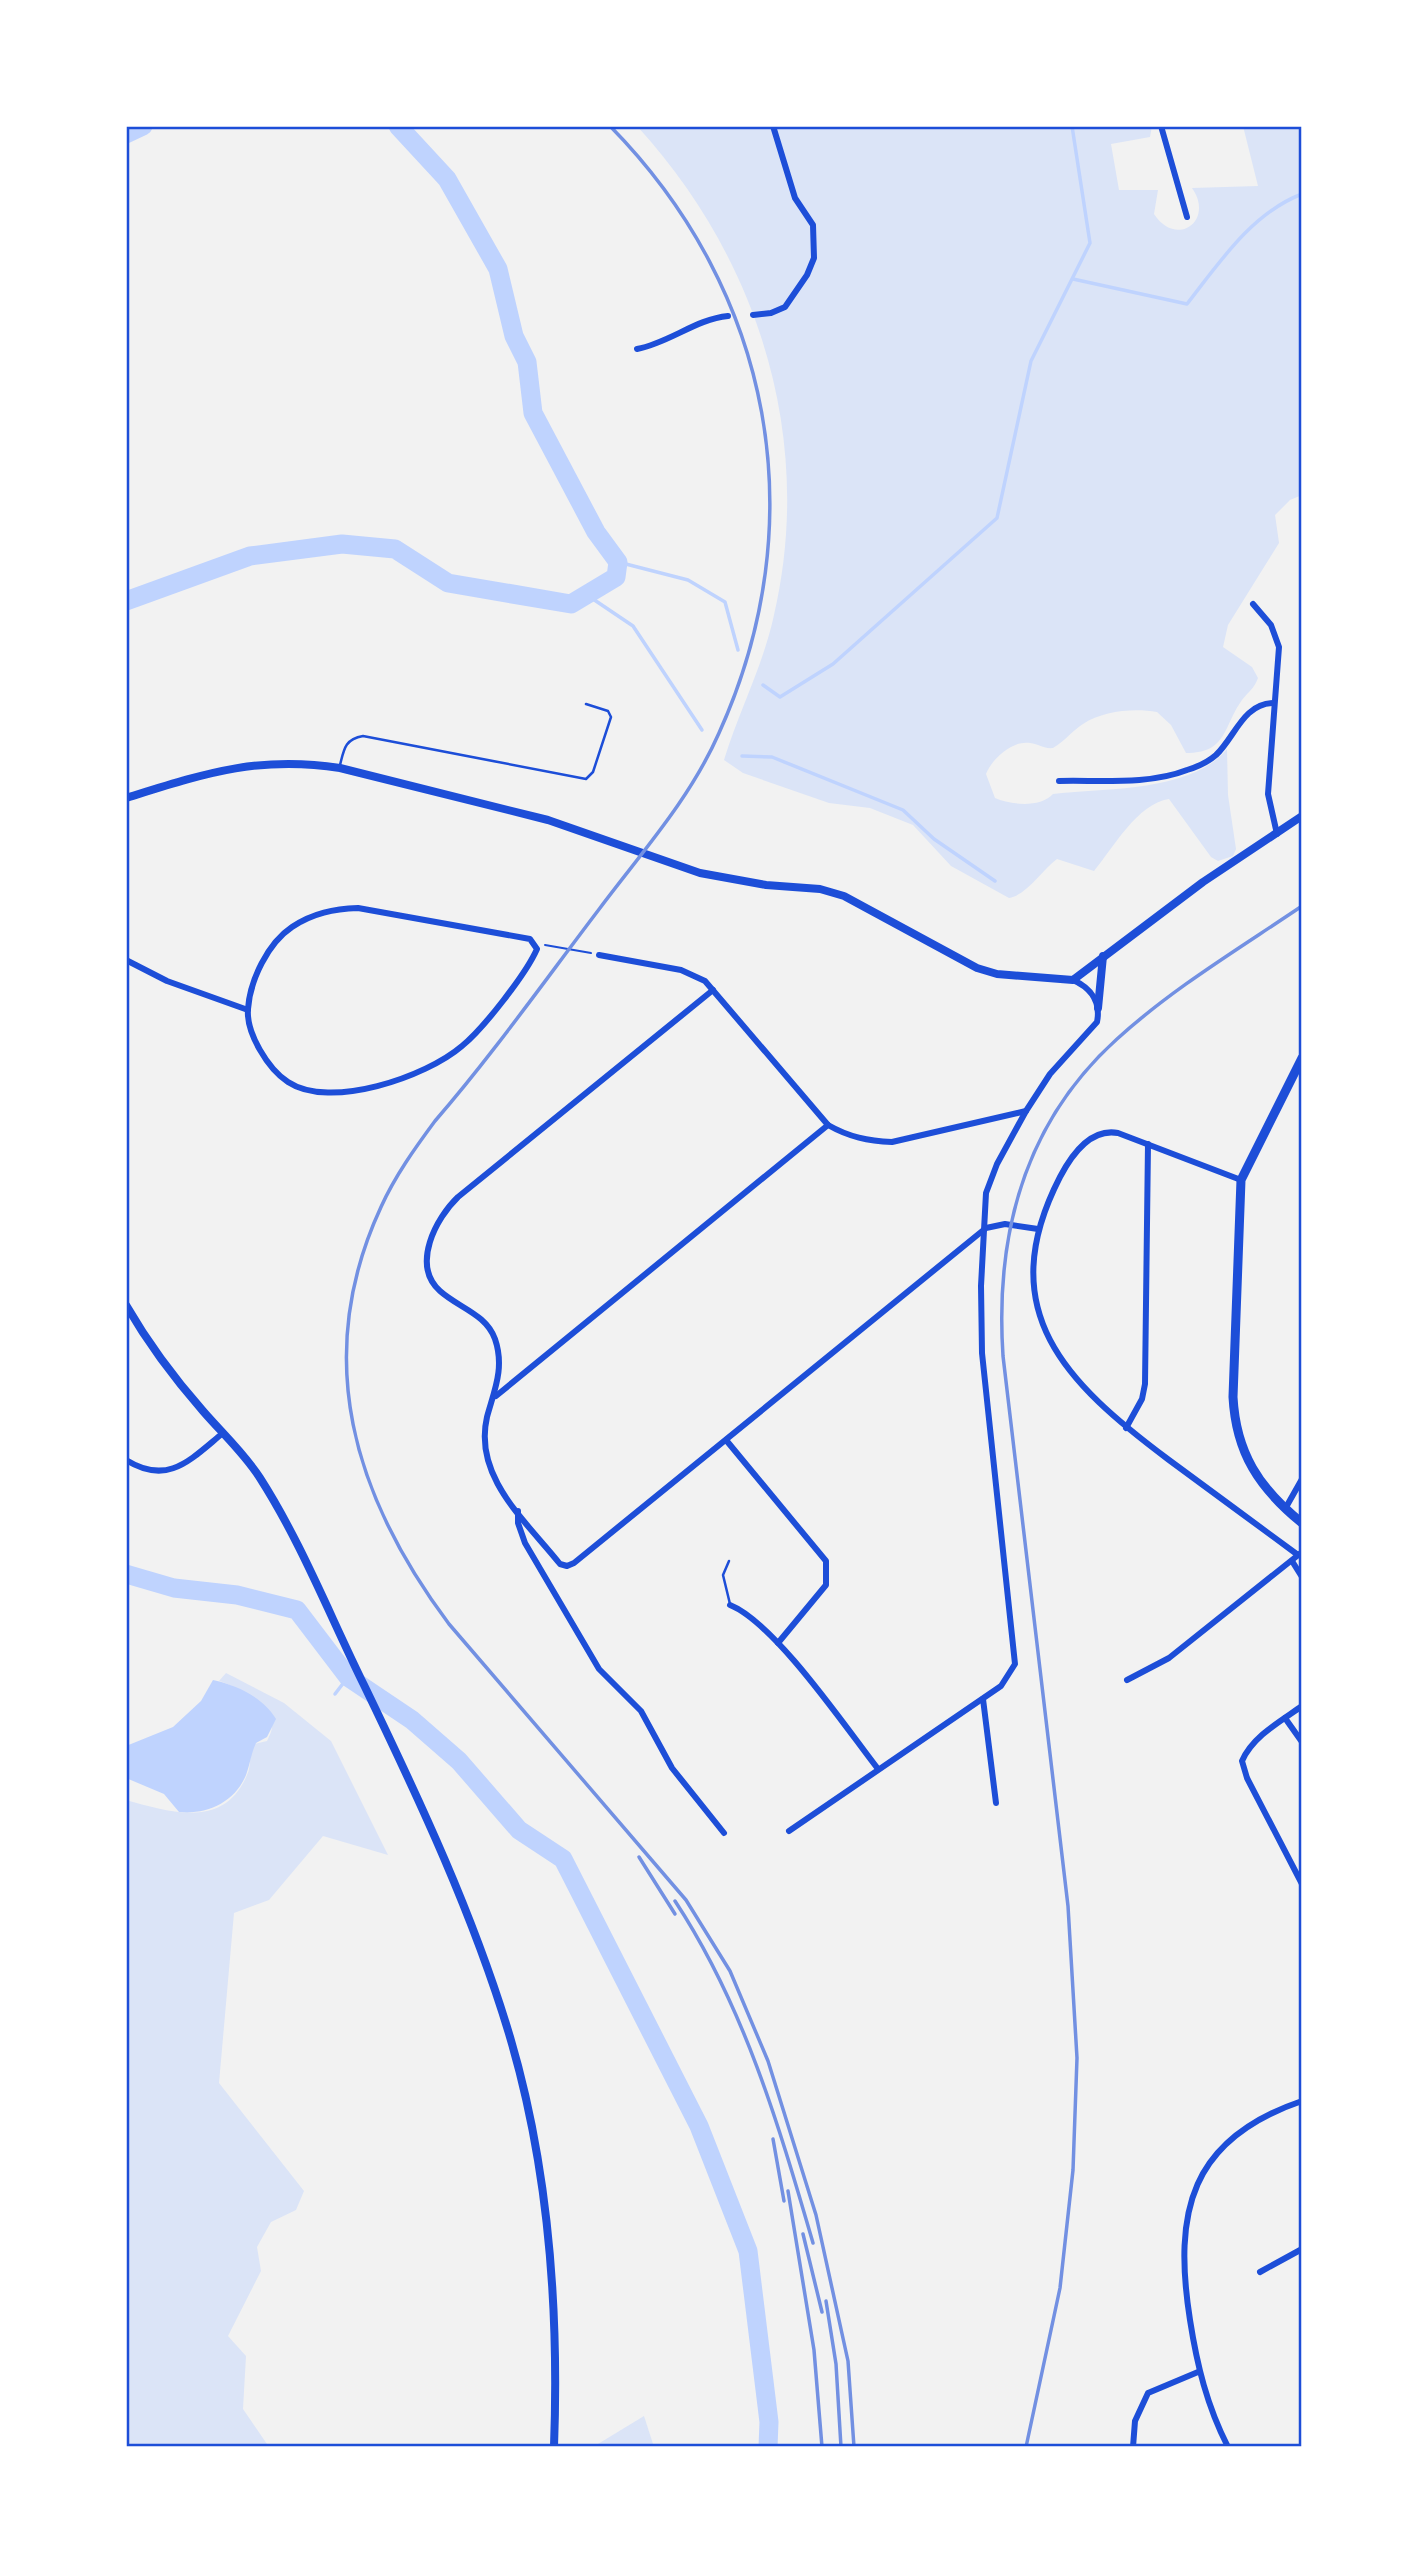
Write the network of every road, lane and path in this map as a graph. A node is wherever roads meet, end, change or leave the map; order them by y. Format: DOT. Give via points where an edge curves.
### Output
graph roads {
  1 [pos="773,126"];
  2 [pos="1161,126"];
  3 [pos="1187,217"];
  4 [pos="753,315"];
  5 [pos="728,316"];
  6 [pos="637,349"];
  7 [pos="1253,604"];
  8 [pos="1273,703"];
  9 [pos="586,704"];
  10 [pos="340,768"];
  11 [pos="1059,781"];
  12 [pos="126,798"];
  13 [pos="1302,816"];
  14 [pos="1277,834"];
  15 [pos="554,945"];
  16 [pos="599,955"];
  17 [pos="1103,956"];
  18 [pos="126,960"];
  19 [pos="1073,980"];
  20 [pos="713,989"];
  21 [pos="1098,1008"];
  22 [pos="247,1010"];
  23 [pos="1302,1058"];
  24 [pos="1026,1111"];
  25 [pos="828,1125"];
  26 [pos="1148,1144"];
  27 [pos="1241,1180"];
  28 [pos="986,1228"];
  29 [pos="1038,1229"];
  30 [pos="126,1305"];
  31 [pos="496,1396"];
  32 [pos="1126,1428"];
  33 [pos="223,1433"];
  34 [pos="726,1440"];
  35 [pos="126,1460"];
  36 [pos="1302,1479"];
  37 [pos="1285,1509"];
  38 [pos="517,1511"];
  39 [pos="1302,1522"];
  40 [pos="1300,1554"];
  41 [pos="729,1561"];
  42 [pos="1292,1561"];
  43 [pos="1302,1577"];
  44 [pos="730,1605"];
  45 [pos="778,1643"];
  46 [pos="1127,1680"];
  47 [pos="983,1699"];
  48 [pos="1302,1706"];
  49 [pos="1285,1718"];
  50 [pos="1302,1742"];
  51 [pos="878,1769"];
  52 [pos="996,1803"];
  53 [pos="789,1831"];
  54 [pos="724,1833"];
  55 [pos="1302,1884"];
  56 [pos="1302,2101"];
  57 [pos="1302,2249"];
  58 [pos="1260,2272"];
  59 [pos="1198,2372"];
  60 [pos="554,2447"];
  61 [pos="1133,2447"];
  62 [pos="1228,2447"];
  1 -- 4 [label="street" via="795,198 813,225 815,246 810,270 789,303 776,312"];
  2 -- 3 [label="street"];
  5 -- 6 [label="street" via="709,319 664,342"];
  7 -- 8 [label="street" via="1276,634 1279,646"];
  8 -- 11 [label="street" via="1251,710 1215,756 1187,770 1168,776"];
  8 -- 14 [label="street" via="1268,794"];
  9 -- 10 [label="lane" via="608,711 611,717 607,738 586,779 363,736 349,740"];
  10 -- 12 [label="street" via="295,762 237,766"];
  10 -- 19 [label="street" via="548,820 725,879 845,896 976,968"];
  13 -- 14 [label="street"];
  14 -- 17 [label="street"];
  15 -- 16 [label="path"];
  16 -- 20 [label="street" via="681,970"];
  17 -- 19 [label="street"];
  17 -- 21 [label="street"];
  18 -- 22 [label="street" via="167,981"];
  19 -- 21 [label="street" via="1091,992"];
  20 -- 25 [label="street"];
  20 -- 31 [label="street" via="449,1205 432,1234 426,1262 439,1290 484,1321 493,1333 499,1356"];
  21 -- 24 [label="street" via="1093,1029 1050,1074"];
  22 -- 22 [label="street" via="262,964 277,941 290,928 323,912 358,908 393,914 530,939 537,949 479,1031 460,1048 418,1071 343,1093 313,1093 285,1080 259,1047"];
  23 -- 27 [label="main road"];
  24 -- 25 [label="street" via="892,1142 857,1138"];
  24 -- 28 [label="street" via="986,1193"];
  25 -- 31 [label="street"];
  26 -- 27 [label="street"];
  26 -- 29 [label="street" via="1105,1130 1095,1133 1062,1173"];
  26 -- 32 [label="street" via="1145,1384"];
  27 -- 37 [label="main road" via="1234,1416 1249,1467"];
  28 -- 29 [label="street" via="1005,1223"];
  28 -- 34 [label="street"];
  28 -- 47 [label="street" via="982,1353 1016,1646 1010,1676"];
  29 -- 32 [label="street" via="1034,1296 1045,1331 1079,1384"];
  30 -- 33 [label="street" via="164,1364"];
  31 -- 38 [label="street" via="484,1449 493,1479"];
  32 -- 40 [label="street"];
  33 -- 35 [label="street" via="173,1469 144,1471"];
  33 -- 60 [label="street" via="259,1477 300,1553 404,1769 474,1935 510,2037 547,2225"];
  34 -- 38 [label="street" via="567,1566 560,1564"];
  34 -- 45 [label="street" via="826,1561 826,1585"];
  36 -- 37 [label="street"];
  37 -- 39 [label="main road"];
  38 -- 54 [label="street" via="526,1543 599,1670 641,1711 672,1768"];
  40 -- 42 [label="street"];
  41 -- 44 [label="lane" via="723,1575"];
  42 -- 43 [label="street"];
  42 -- 46 [label="street" via="1169,1658"];
  44 -- 45 [label="street" via="745,1611"];
  45 -- 51 [label="street"];
  47 -- 51 [label="street"];
  47 -- 52 [label="street"];
  48 -- 49 [label="street"];
  49 -- 50 [label="street"];
  49 -- 55 [label="street" via="1251,1746 1242,1761"];
  51 -- 53 [label="street"];
  56 -- 59 [label="street" via="1264,2115 1233,2135 1211,2160 1192,2196 1183,2260"];
  57 -- 58 [label="street"];
  59 -- 61 [label="street" via="1148,2393 1135,2421"];
  59 -- 62 [label="street"];
}
